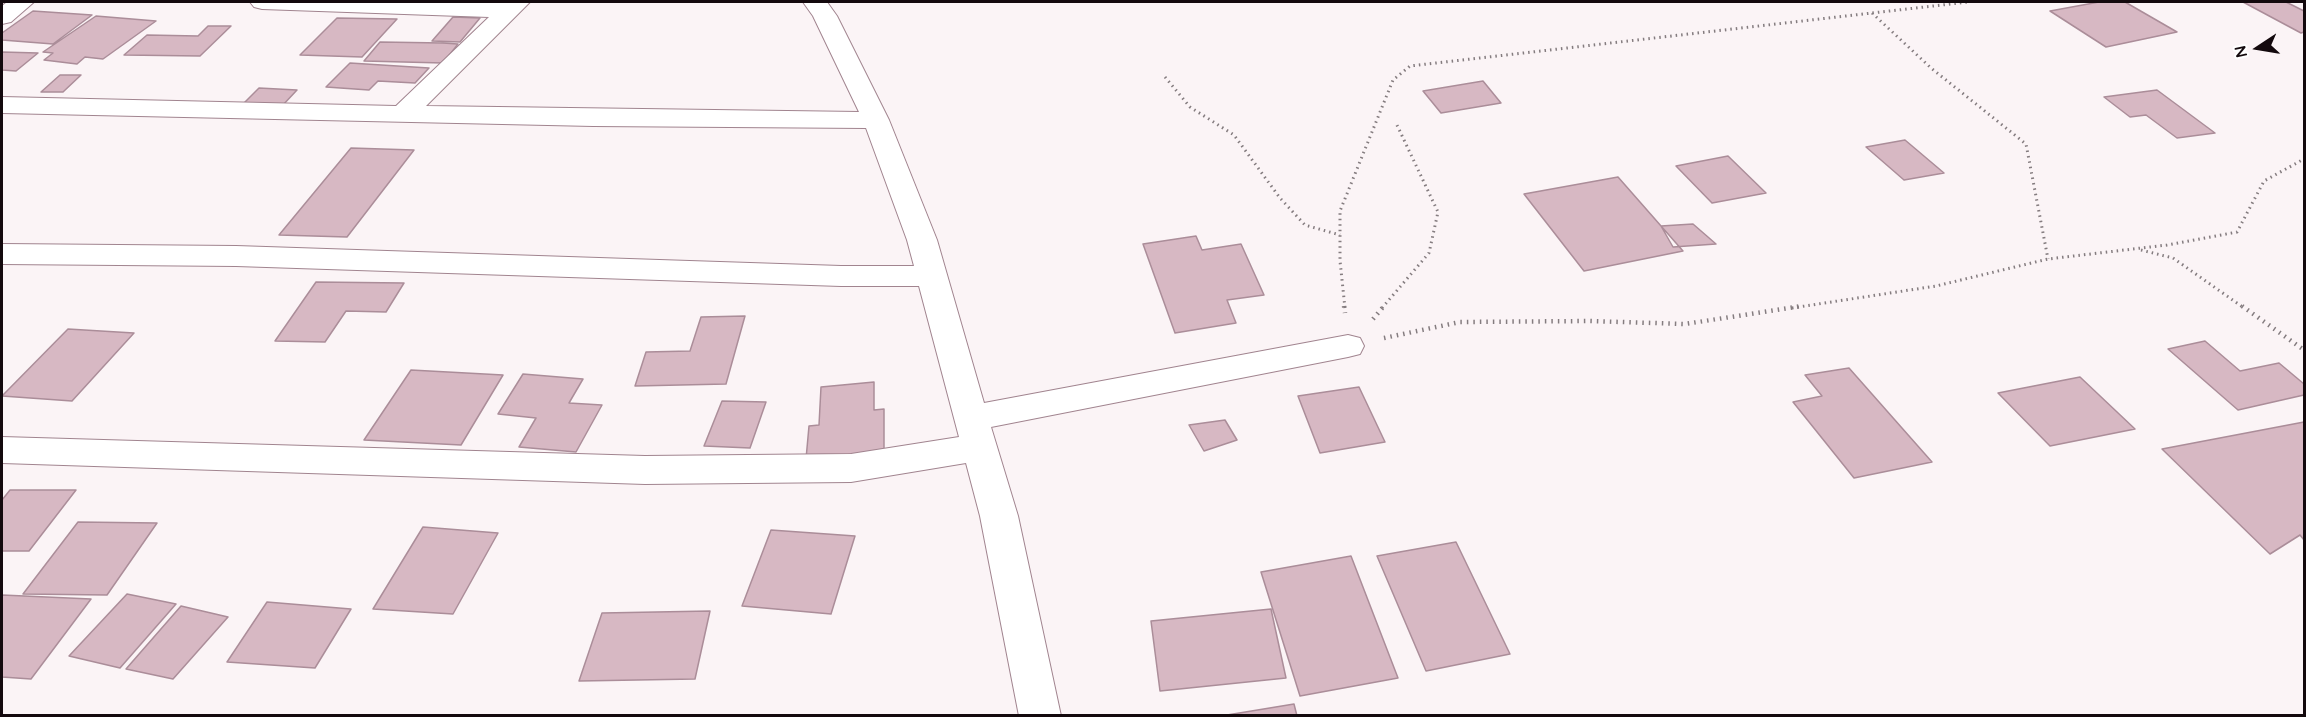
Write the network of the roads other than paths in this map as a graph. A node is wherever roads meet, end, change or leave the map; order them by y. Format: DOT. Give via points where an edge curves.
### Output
graph roads {
  1 [pos="22,2"];
  2 [pos="262,2"];
  3 [pos="815,2"];
  4 [pos="514,6"];
  5 [pos="2,16"];
  6 [pos="2,105"];
  7 [pos="403,114"];
  8 [pos="876,120"];
  9 [pos="2,254"];
  10 [pos="932,276"];
  11 [pos="1348,346"];
  12 [pos="976,432"];
  13 [pos="2,450"];
  14 [pos="1040,716"];
  1 -- 5 [label="street"];
  2 -- 4 [label="street"];
  3 -- 8 [label="street"];
  4 -- 7 [label="street"];
  6 -- 7 [label="street"];
  7 -- 8 [label="street"];
  8 -- 10 [label="street"];
  9 -- 10 [label="street" via="236,256"];
  10 -- 12 [label="street"];
  11 -- 12 [label="street"];
  12 -- 13 [label="street" via="851,468 645,470"];
  12 -- 14 [label="street" via="999,516"];
}
